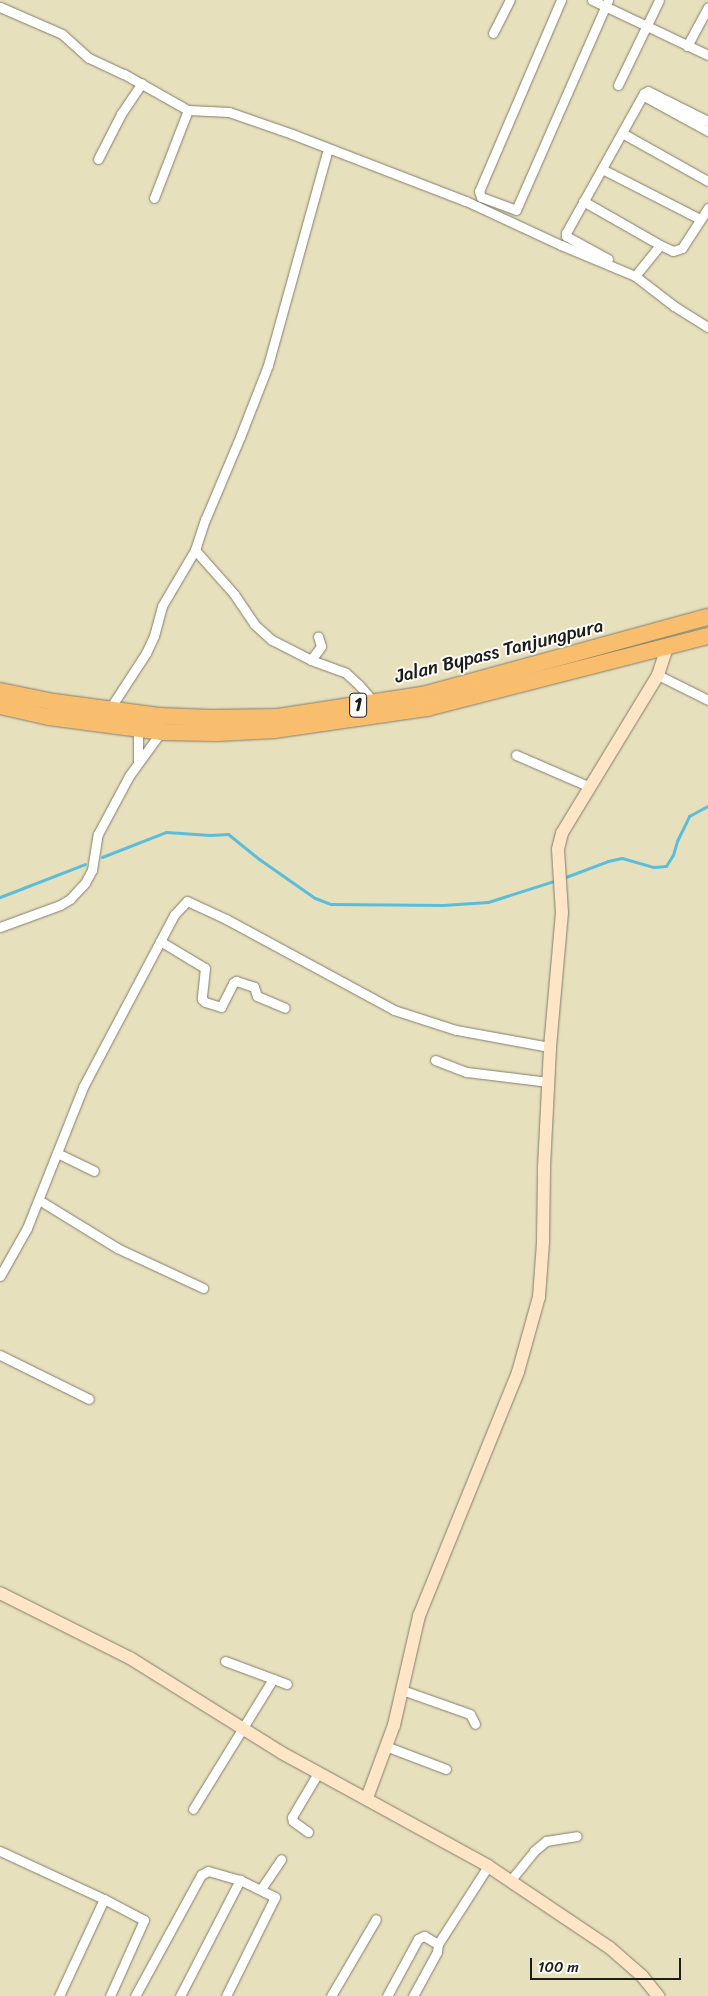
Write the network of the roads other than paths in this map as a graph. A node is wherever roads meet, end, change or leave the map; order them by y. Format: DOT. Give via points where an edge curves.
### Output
graph roads {
  1 [pos="510,0"];
  2 [pos="561,0"];
  3 [pos="592,0"];
  4 [pos="659,0"];
  5 [pos="606,3"];
  6 [pos="0,7"];
  7 [pos="708,7"];
  8 [pos="648,25"];
  9 [pos="493,33"];
  10 [pos="687,46"];
  11 [pos="708,55"];
  12 [pos="142,83"];
  13 [pos="618,85"];
  14 [pos="644,96"];
  15 [pos="188,110"];
  16 [pos="708,121"];
  17 [pos="708,131"];
  18 [pos="622,133"];
  19 [pos="328,149"];
  20 [pos="98,159"];
  21 [pos="602,169"];
  22 [pos="708,181"];
  23 [pos="154,198"];
  24 [pos="583,201"];
  25 [pos="708,208"];
  26 [pos="700,219"];
  27 [pos="660,246"];
  28 [pos="636,274"];
  29 [pos="708,327"];
  30 [pos="195,550"];
  31 [pos="708,617"];
  32 [pos="318,636"];
  33 [pos="708,636"];
  34 [pos="667,647"];
  35 [pos="311,660"];
  36 [pos="658,675"];
  37 [pos="0,691"];
  38 [pos="708,700"];
  39 [pos="374,702"];
  40 [pos="0,706"];
  41 [pos="108,710"];
  42 [pos="138,729"];
  43 [pos="161,732"];
  44 [pos="516,755"];
  45 [pos="138,762"];
  46 [pos="590,787"];
  47 [pos="0,927"];
  48 [pos="160,941"];
  49 [pos="285,1008"];
  50 [pos="550,1046"];
  51 [pos="435,1060"];
  52 [pos="548,1082"];
  53 [pos="57,1153"];
  54 [pos="94,1171"];
  55 [pos="38,1200"];
  56 [pos="0,1276"];
  57 [pos="203,1288"];
  58 [pos="0,1355"];
  59 [pos="89,1399"];
  60 [pos="0,1593"];
  61 [pos="225,1661"];
  62 [pos="273,1679"];
  63 [pos="287,1684"];
  64 [pos="402,1690"];
  65 [pos="475,1724"];
  66 [pos="244,1729"];
  67 [pos="388,1747"];
  68 [pos="446,1769"];
  69 [pos="318,1773"];
  70 [pos="367,1798"];
  71 [pos="193,1809"];
  72 [pos="308,1832"];
  73 [pos="577,1836"];
  74 [pos="0,1851"];
  75 [pos="281,1859"];
  76 [pos="488,1866"];
  77 [pos="240,1880"];
  78 [pos="510,1881"];
  79 [pos="261,1888"];
  80 [pos="104,1899"];
  81 [pos="376,1919"];
  82 [pos="438,1944"];
  83 [pos="59,1996"];
  84 [pos="110,1996"];
  85 [pos="135,1996"];
  86 [pos="180,1996"];
  87 [pos="226,1996"];
  88 [pos="331,1996"];
  89 [pos="387,1996"];
  90 [pos="413,1996"];
  91 [pos="658,1996"];
  1 -- 9 [label="street"];
  2 -- 5 [label="street" via="479,191 482,197 516,210"];
  3 -- 5 [label="street"];
  4 -- 8 [label="street"];
  5 -- 8 [label="street"];
  6 -- 12 [label="street" via="62,34 89,58"];
  7 -- 10 [label="street"];
  8 -- 10 [label="street"];
  8 -- 13 [label="street"];
  10 -- 11 [label="street"];
  12 -- 15 [label="street"];
  12 -- 20 [label="street" via="121,114"];
  14 -- 16 [label="street" via="648,91"];
  14 -- 17 [label="street"];
  14 -- 18 [label="street"];
  15 -- 19 [label="street" via="235,114"];
  15 -- 23 [label="street"];
  18 -- 21 [label="street"];
  18 -- 22 [label="street"];
  19 -- 28 [label="street" via="466,201 561,245"];
  19 -- 30 [label="street" via="268,365"];
  21 -- 24 [label="street"];
  21 -- 26 [label="street"];
  24 -- 27 [label="street"];
  24 -- 28 [label="street" via="566,236"];
  25 -- 26 [label="street"];
  26 -- 27 [label="street" via="682,248 673,251"];
  27 -- 28 [label="street"];
  28 -- 29 [label="street" via="674,306"];
  30 -- 35 [label="street" via="234,594 254,624 272,640"];
  30 -- 41 [label="street" via="162,606 146,653"];
  31 -- 39 [label="highway, Jalan Bypass Tanjungpura / 1" via="426,694"];
  32 -- 35 [label="street" via="321,646"];
  33 -- 34 [label="highway, Jalan Bypass Tanjungpura / 1"];
  34 -- 36 [label="street"];
  34 -- 43 [label="highway, Jalan Bypass Tanjungpura / 1" via="427,708 275,730"];
  35 -- 39 [label="street" via="346,674"];
  36 -- 38 [label="street"];
  36 -- 46 [label="street"];
  37 -- 41 [label="highway, Jalan Bypass Tanjungpura / 1"];
  39 -- 41 [label="highway, Jalan Bypass Tanjungpura / 1" via="278,716 212,718"];
  40 -- 42 [label="highway, Jalan Bypass Tanjungpura / 1"];
  42 -- 43 [label="highway, Jalan Bypass Tanjungpura / 1"];
  42 -- 45 [label="street"];
  43 -- 45 [label="street"];
  44 -- 46 [label="street"];
  45 -- 47 [label="street" via="98,834 92,870 82,887 60,905"];
  46 -- 50 [label="street" via="562,833 558,849 561,939"];
  48 -- 49 [label="street" via="205,968 202,998 205,1002 221,1007 236,981 254,987 256,995"];
  48 -- 50 [label="street" via="184,902 191,901 394,1010 456,1030"];
  48 -- 53 [label="street" via="83,1087"];
  50 -- 52 [label="street"];
  51 -- 52 [label="street" via="467,1072"];
  52 -- 64 [label="street" via="544,1242 539,1297 518,1372 419,1616"];
  53 -- 54 [label="street"];
  53 -- 55 [label="street"];
  55 -- 56 [label="street" via="27,1228"];
  55 -- 57 [label="street" via="116,1248"];
  58 -- 59 [label="street"];
  60 -- 66 [label="street" via="130,1658"];
  61 -- 62 [label="street"];
  62 -- 63 [label="street"];
  62 -- 66 [label="street"];
  64 -- 65 [label="street" via="470,1714"];
  64 -- 67 [label="street"];
  66 -- 69 [label="street"];
  66 -- 71 [label="street"];
  67 -- 68 [label="street"];
  67 -- 70 [label="street"];
  69 -- 70 [label="street"];
  69 -- 72 [label="street" via="292,1817"];
  70 -- 76 [label="street"];
  73 -- 78 [label="street" via="546,1841"];
  74 -- 80 [label="street"];
  75 -- 79 [label="street"];
  76 -- 78 [label="street"];
  76 -- 82 [label="street"];
  77 -- 79 [label="street"];
  77 -- 85 [label="street" via="212,1871 200,1875"];
  77 -- 86 [label="street"];
  78 -- 91 [label="street" via="628,1962"];
  79 -- 87 [label="street" via="274,1895 274,1902"];
  80 -- 83 [label="street"];
  80 -- 84 [label="street" via="144,1920"];
  81 -- 88 [label="street"];
  82 -- 89 [label="street" via="424,1936 418,1939"];
  82 -- 90 [label="street" via="437,1952"];
}
